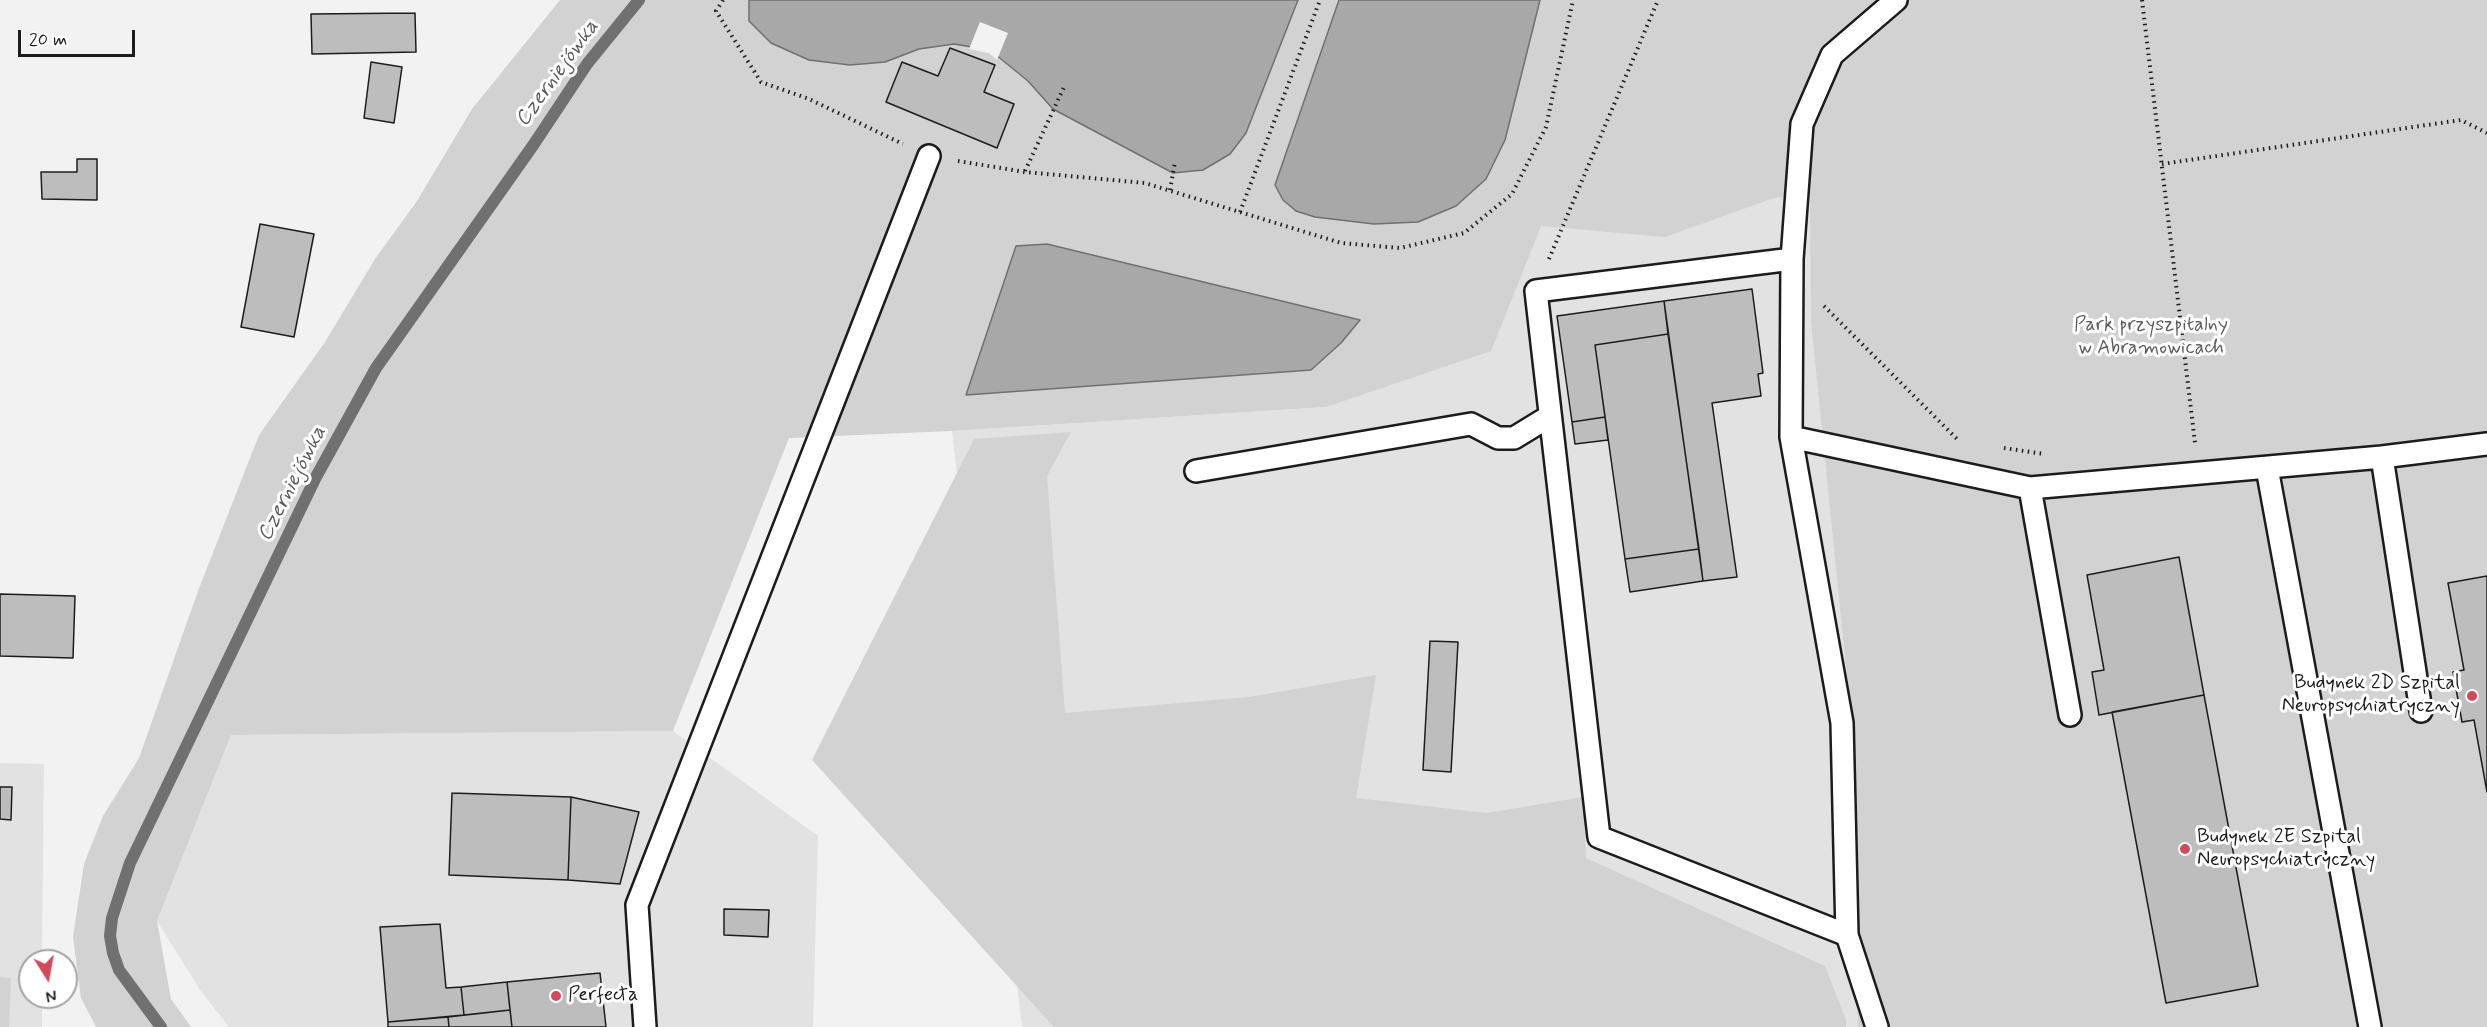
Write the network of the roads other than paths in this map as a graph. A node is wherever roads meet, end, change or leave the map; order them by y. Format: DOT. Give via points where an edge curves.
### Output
graph roads {
  1 [pos="1896,0"];
  2 [pos="929,156"];
  3 [pos="1792,259"];
  4 [pos="1550,416"];
  5 [pos="1791,437"];
  6 [pos="2487,444"];
  7 [pos="2382,457"];
  8 [pos="2267,468"];
  9 [pos="1196,471"];
  10 [pos="2030,488"];
  11 [pos="2421,711"];
  12 [pos="2070,715"];
  13 [pos="1847,935"];
  14 [pos="645,1027"];
  15 [pos="1877,1027"];
  16 [pos="2370,1027"];
  1 -- 3 [label="lane" via="1832,54 1802,124"];
  2 -- 14 [label="lane" via="637,905"];
  3 -- 4 [label="lane" via="1536,291"];
  3 -- 5 [label="lane"];
  4 -- 9 [label="lane" via="1514,438 1498,438 1471,424"];
  4 -- 13 [label="lane" via="1599,837"];
  5 -- 10 [label="lane"];
  5 -- 13 [label="lane" via="1842,723"];
  6 -- 7 [label="lane"];
  7 -- 8 [label="lane"];
  7 -- 11 [label="lane"];
  8 -- 10 [label="lane"];
  8 -- 16 [label="lane"];
  10 -- 12 [label="lane"];
  13 -- 15 [label="lane"];
}
